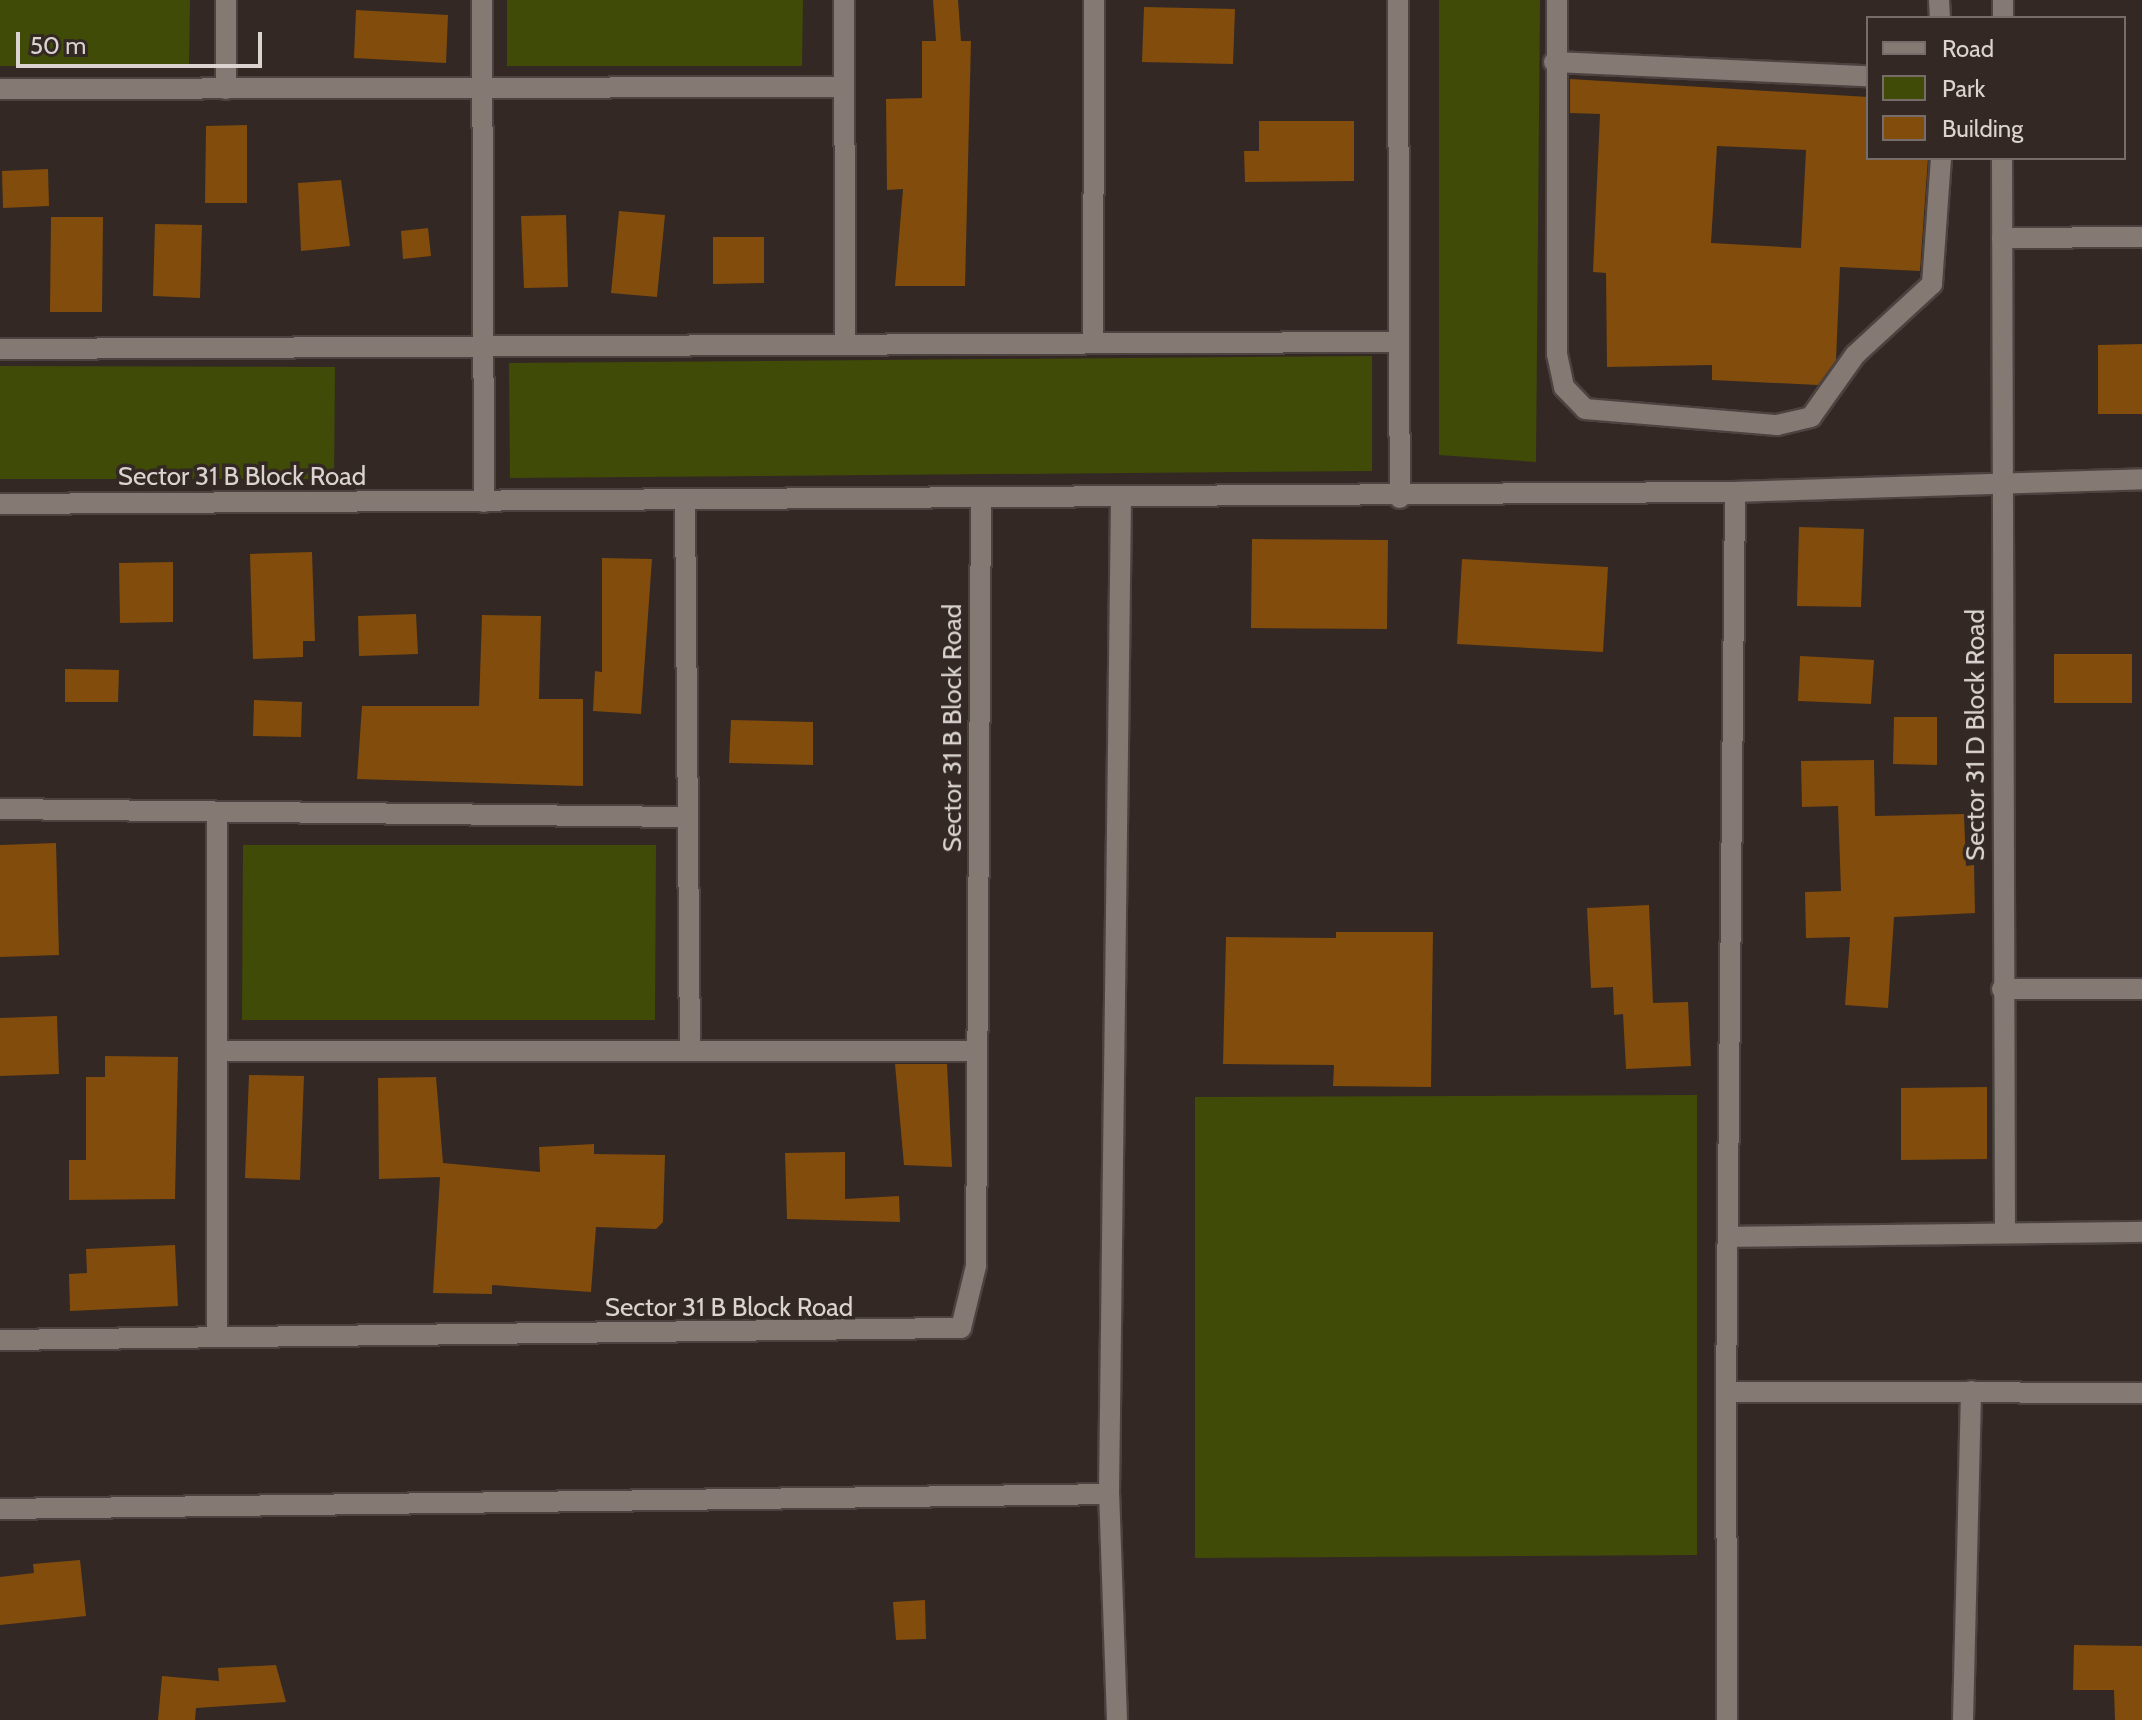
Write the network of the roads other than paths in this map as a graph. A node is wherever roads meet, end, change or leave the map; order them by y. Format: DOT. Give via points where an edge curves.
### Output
graph roads {
  1 [pos="226,0"];
  2 [pos="482,0"];
  3 [pos="844,0"];
  4 [pos="1094,0"];
  5 [pos="1398,0"];
  6 [pos="1557,0"];
  7 [pos="1554,62"];
  8 [pos="1866,76"];
  9 [pos="844,87"];
  10 [pos="483,88"];
  11 [pos="0,89"];
  12 [pos="226,89"];
  13 [pos="1941,160"];
  14 [pos="2002,160"];
  15 [pos="2142,237"];
  16 [pos="2002,238"];
  17 [pos="1399,342"];
  18 [pos="1093,343"];
  19 [pos="845,344"];
  20 [pos="484,347"];
  21 [pos="0,349"];
  22 [pos="2142,479"];
  23 [pos="2001,480"];
  24 [pos="1735,492"];
  25 [pos="1400,498"];
  26 [pos="981,500"];
  27 [pos="685,501"];
  28 [pos="1121,501"];
  29 [pos="484,502"];
  30 [pos="0,504"];
  31 [pos="0,809"];
  32 [pos="217,812"];
  33 [pos="688,817"];
  34 [pos="2002,989"];
  35 [pos="2142,989"];
  36 [pos="217,1051"];
  37 [pos="690,1051"];
  38 [pos="977,1051"];
  39 [pos="2142,1232"];
  40 [pos="2005,1233"];
  41 [pos="1729,1237"];
  42 [pos="217,1337"];
  43 [pos="0,1340"];
  44 [pos="1971,1391"];
  45 [pos="1726,1392"];
  46 [pos="2142,1393"];
  47 [pos="1109,1494"];
  48 [pos="0,1509"];
  49 [pos="1117,1720"];
  50 [pos="1727,1720"];
  51 [pos="1963,1720"];
  1 -- 12 [label="street"];
  2 -- 10 [label="street"];
  3 -- 9 [label="street"];
  4 -- 18 [label="street"];
  5 -- 17 [label="street"];
  6 -- 7 [label="street"];
  7 -- 8 [label="street"];
  7 -- 13 [label="street" via="1557,354 1564,387 1585,409 1777,425 1811,417 1855,355 1932,284"];
  9 -- 10 [label="street"];
  9 -- 19 [label="street"];
  10 -- 12 [label="street"];
  10 -- 20 [label="street"];
  11 -- 12 [label="street"];
  14 -- 16 [label="street, Sector 31 D Block Road"];
  15 -- 16 [label="street"];
  16 -- 23 [label="street, Sector 31 D Block Road"];
  17 -- 18 [label="street"];
  17 -- 25 [label="street"];
  18 -- 19 [label="street"];
  19 -- 20 [label="street"];
  20 -- 21 [label="street"];
  20 -- 29 [label="street"];
  22 -- 23 [label="street"];
  23 -- 24 [label="street"];
  23 -- 34 [label="street, Sector 31 D Block Road"];
  24 -- 25 [label="street, Sector 31 B Block Road"];
  24 -- 41 [label="street"];
  25 -- 28 [label="street, Sector 31 B Block Road"];
  26 -- 27 [label="street, Sector 31 B Block Road"];
  26 -- 28 [label="street, Sector 31 B Block Road"];
  26 -- 38 [label="street, Sector 31 B Block Road"];
  27 -- 29 [label="street, Sector 31 B Block Road"];
  27 -- 33 [label="street"];
  28 -- 47 [label="street"];
  29 -- 30 [label="street, Sector 31 B Block Road"];
  31 -- 32 [label="street"];
  32 -- 33 [label="street"];
  32 -- 36 [label="street"];
  33 -- 37 [label="street"];
  34 -- 35 [label="street"];
  34 -- 40 [label="street, Sector 31 D Block Road"];
  36 -- 37 [label="street"];
  36 -- 42 [label="street"];
  37 -- 38 [label="street"];
  38 -- 42 [label="street, Sector 31 B Block Road" via="976,1266 961,1328"];
  39 -- 40 [label="street"];
  40 -- 41 [label="street"];
  41 -- 45 [label="street"];
  42 -- 43 [label="street, Sector 31 B Block Road"];
  44 -- 45 [label="street"];
  44 -- 46 [label="street"];
  44 -- 51 [label="street"];
  45 -- 50 [label="street"];
  47 -- 48 [label="street"];
  47 -- 49 [label="street"];
}
